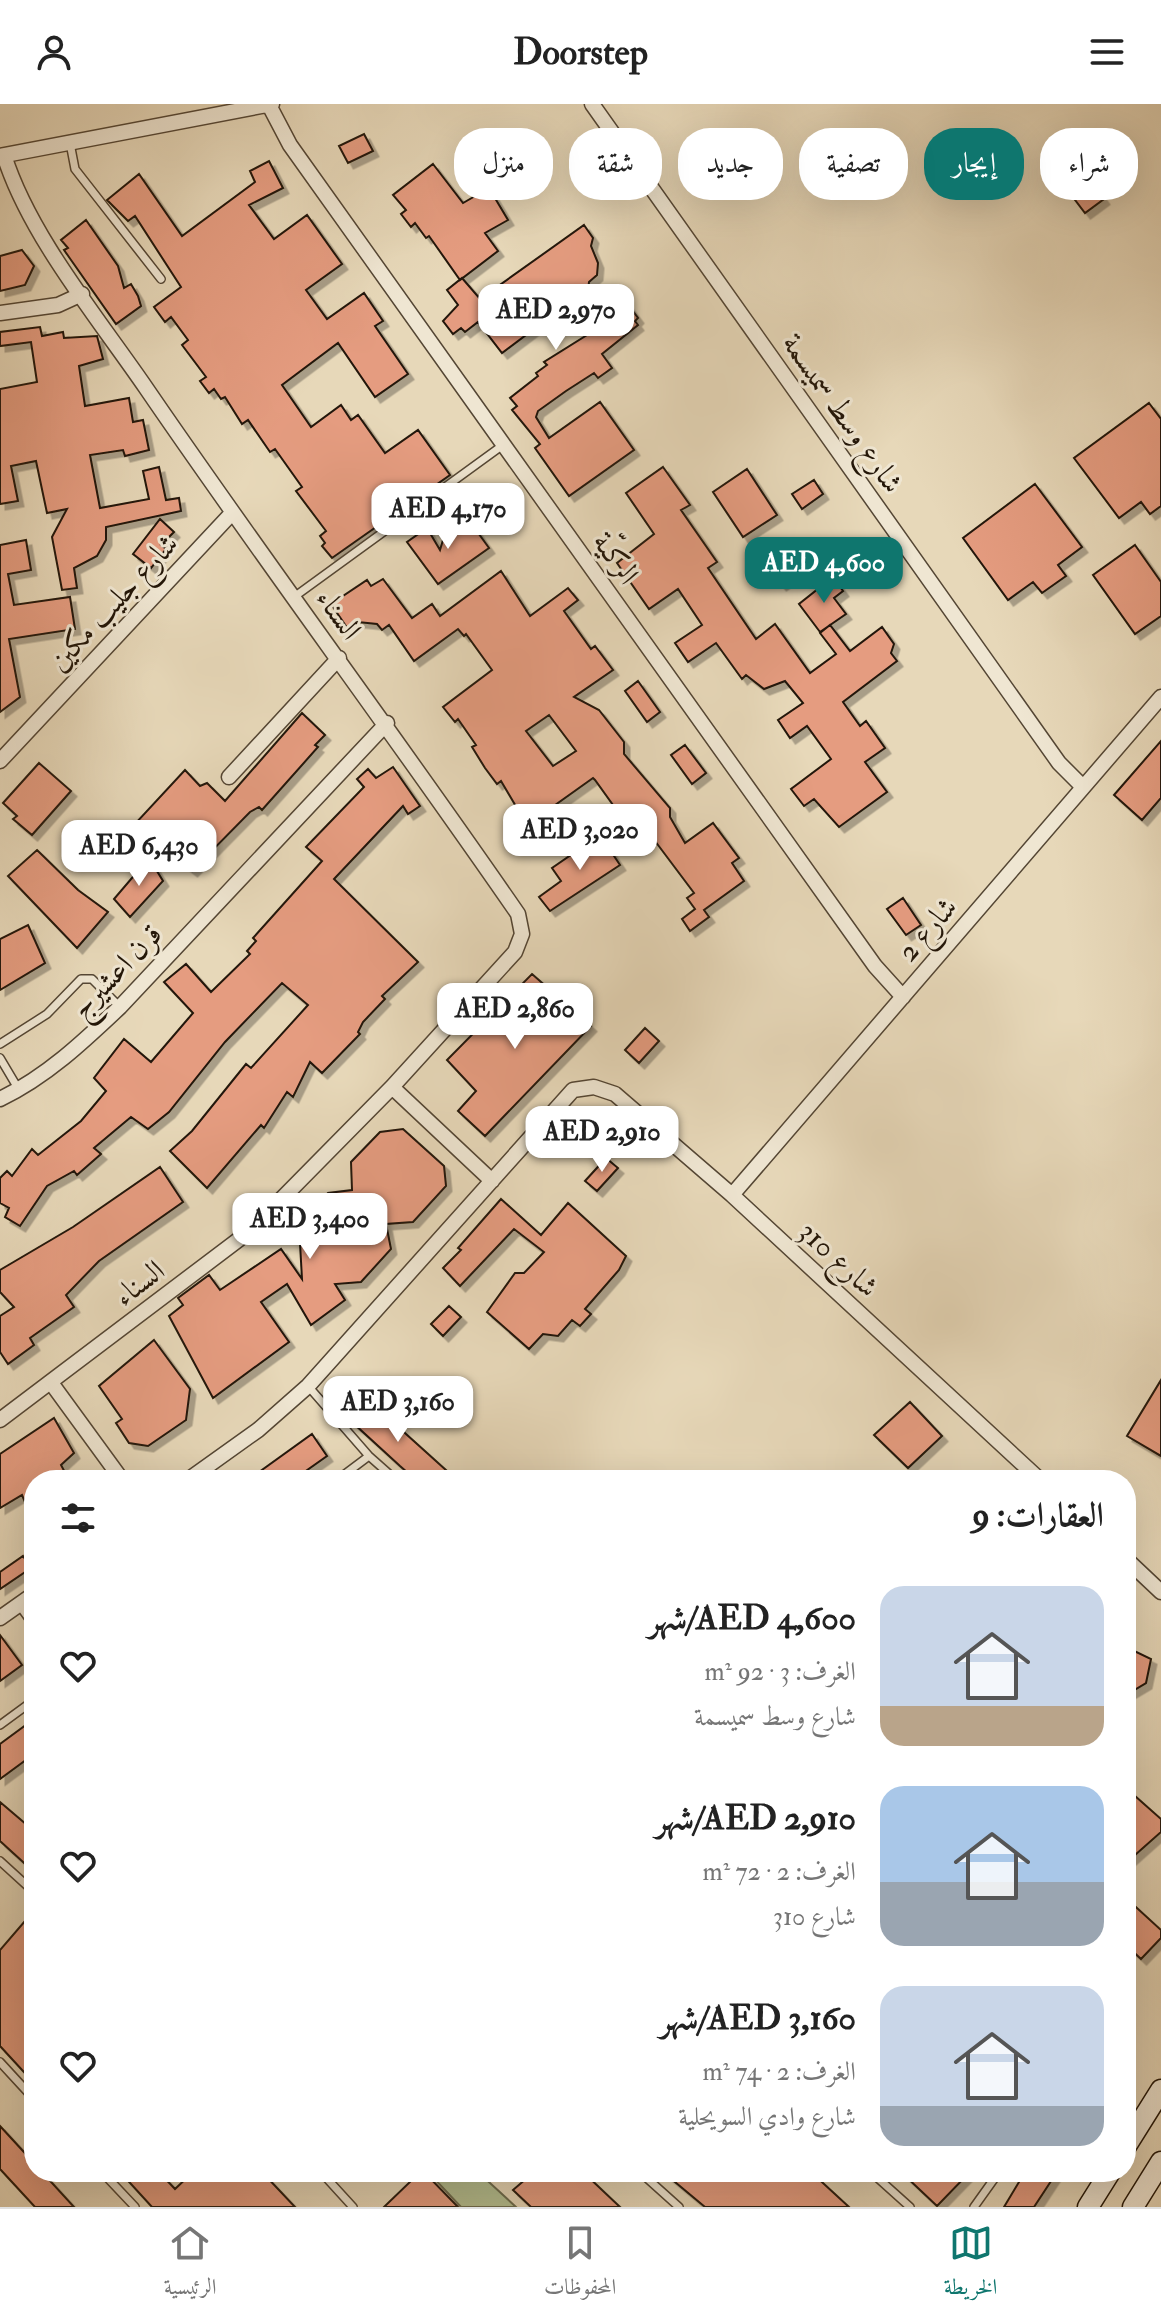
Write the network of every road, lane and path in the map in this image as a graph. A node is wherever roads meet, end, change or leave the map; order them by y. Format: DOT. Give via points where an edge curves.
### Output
graph roads {
  1 [pos="270,104"];
  2 [pos="592,104"];
  3 [pos="70,143"];
  4 [pos="2,156"];
  5 [pos="161,279"];
  6 [pos="82,294"];
  7 [pos="0,313"];
  8 [pos="503,445"];
  9 [pos="232,513"];
  10 [pos="294,597"];
  11 [pos="339,658"];
  12 [pos="1161,697"];
  13 [pos="387,723"];
  14 [pos="0,761"];
  15 [pos="229,777"];
  16 [pos="1083,787"];
  17 [pos="903,997"];
  18 [pos="120,1007"];
  19 [pos="0,1044"];
  20 [pos="0,1058"];
  21 [pos="392,1087"];
  22 [pos="19,1090"];
  23 [pos="0,1099"];
  24 [pos="492,1181"];
  25 [pos="732,1195"];
  26 [pos="52,1384"];
  27 [pos="308,1386"];
  28 [pos="0,1420"];
  29 [pos="369,1456"];
  30 [pos="115,1470"];
  31 [pos="202,1470"];
  32 [pos="350,1470"];
  33 [pos="385,1470"];
  34 [pos="1029,1470"];
  35 [pos="1136,1568"];
  36 [pos="1161,1592"];
  37 [pos="24,1601"];
  38 [pos="19,1605"];
  39 [pos="24,1612"];
  40 [pos="0,1618"];
  41 [pos="24,1707"];
  42 [pos="0,1725"];
  43 [pos="0,1861"];
  44 [pos="24,1883"];
  45 [pos="0,2062"];
  46 [pos="24,2088"];
  47 [pos="1161,2090"];
  48 [pos="1136,2130"];
  49 [pos="1161,2162"];
  50 [pos="111,2182"];
  51 [pos="330,2182"];
  52 [pos="651,2182"];
  53 [pos="882,2182"];
  54 [pos="992,2182"];
  55 [pos="1104,2182"];
  56 [pos="135,2207"];
  57 [pos="353,2207"];
  58 [pos="679,2207"];
  59 [pos="910,2207"];
  60 [pos="974,2207"];
  61 [pos="1088,2207"];
  62 [pos="1133,2207"];
  1 -- 3 [label="street"];
  1 -- 8 [label="street, الركيّة" via="290,145"];
  2 -- 16 [label="street, شارع وسط سميسمة" via="1050,750"];
  3 -- 4 [label="street"];
  3 -- 5 [label="lane" via="75,169"];
  4 -- 6 [label="street, السناء" via="14,186"];
  6 -- 7 [label="street" via="58,305"];
  6 -- 9 [label="street, السناء"];
  8 -- 10 [label="lane"];
  8 -- 17 [label="street, الركيّة" via="875,966"];
  9 -- 10 [label="street, السناء"];
  9 -- 14 [label="street, شارع جليب مكين"];
  10 -- 11 [label="street, السناء"];
  11 -- 13 [label="street, السناء"];
  11 -- 15 [label="street"];
  12 -- 16 [label="street, شارع 2"];
  13 -- 18 [label="street, قرن اعشيرج"];
  13 -- 21 [label="street, السناء" via="518,914 522,934 515,952"];
  16 -- 17 [label="street, شارع 2"];
  17 -- 25 [label="street, شارع 2"];
  18 -- 19 [label="lane" via="92,979 81,979 47,1014"];
  18 -- 22 [label="street, قرن اعشيرج" via="75,1050"];
  20 -- 22 [label="lane"];
  21 -- 24 [label="street"];
  21 -- 26 [label="street, السناء" via="250,1231"];
  22 -- 23 [label="street, قرن اعشيرج"];
  24 -- 25 [label="street, شارع 310" via="573,1090 594,1087 615,1094"];
  24 -- 27 [label="street"];
  25 -- 34 [label="street, شارع 310"];
  26 -- 28 [label="street, السناء"];
  26 -- 30 [label="street"];
  27 -- 29 [label="lane"];
  27 -- 31 [label="street"];
  29 -- 32 [label="lane"];
  29 -- 33 [label="lane"];
  35 -- 36 [label="street"];
  37 -- 38 [label="street"];
  38 -- 39 [label="lane"];
  38 -- 40 [label="street"];
  41 -- 42 [label="lane"];
  43 -- 44 [label="lane"];
  45 -- 46 [label="lane"];
  47 -- 48 [label="main road"];
  49 -- 62 [label="main road"];
  50 -- 56 [label="lane"];
  51 -- 57 [label="lane"];
  52 -- 58 [label="lane"];
  53 -- 59 [label="lane"];
  54 -- 60 [label="lane"];
  55 -- 61 [label="main road"];
}
